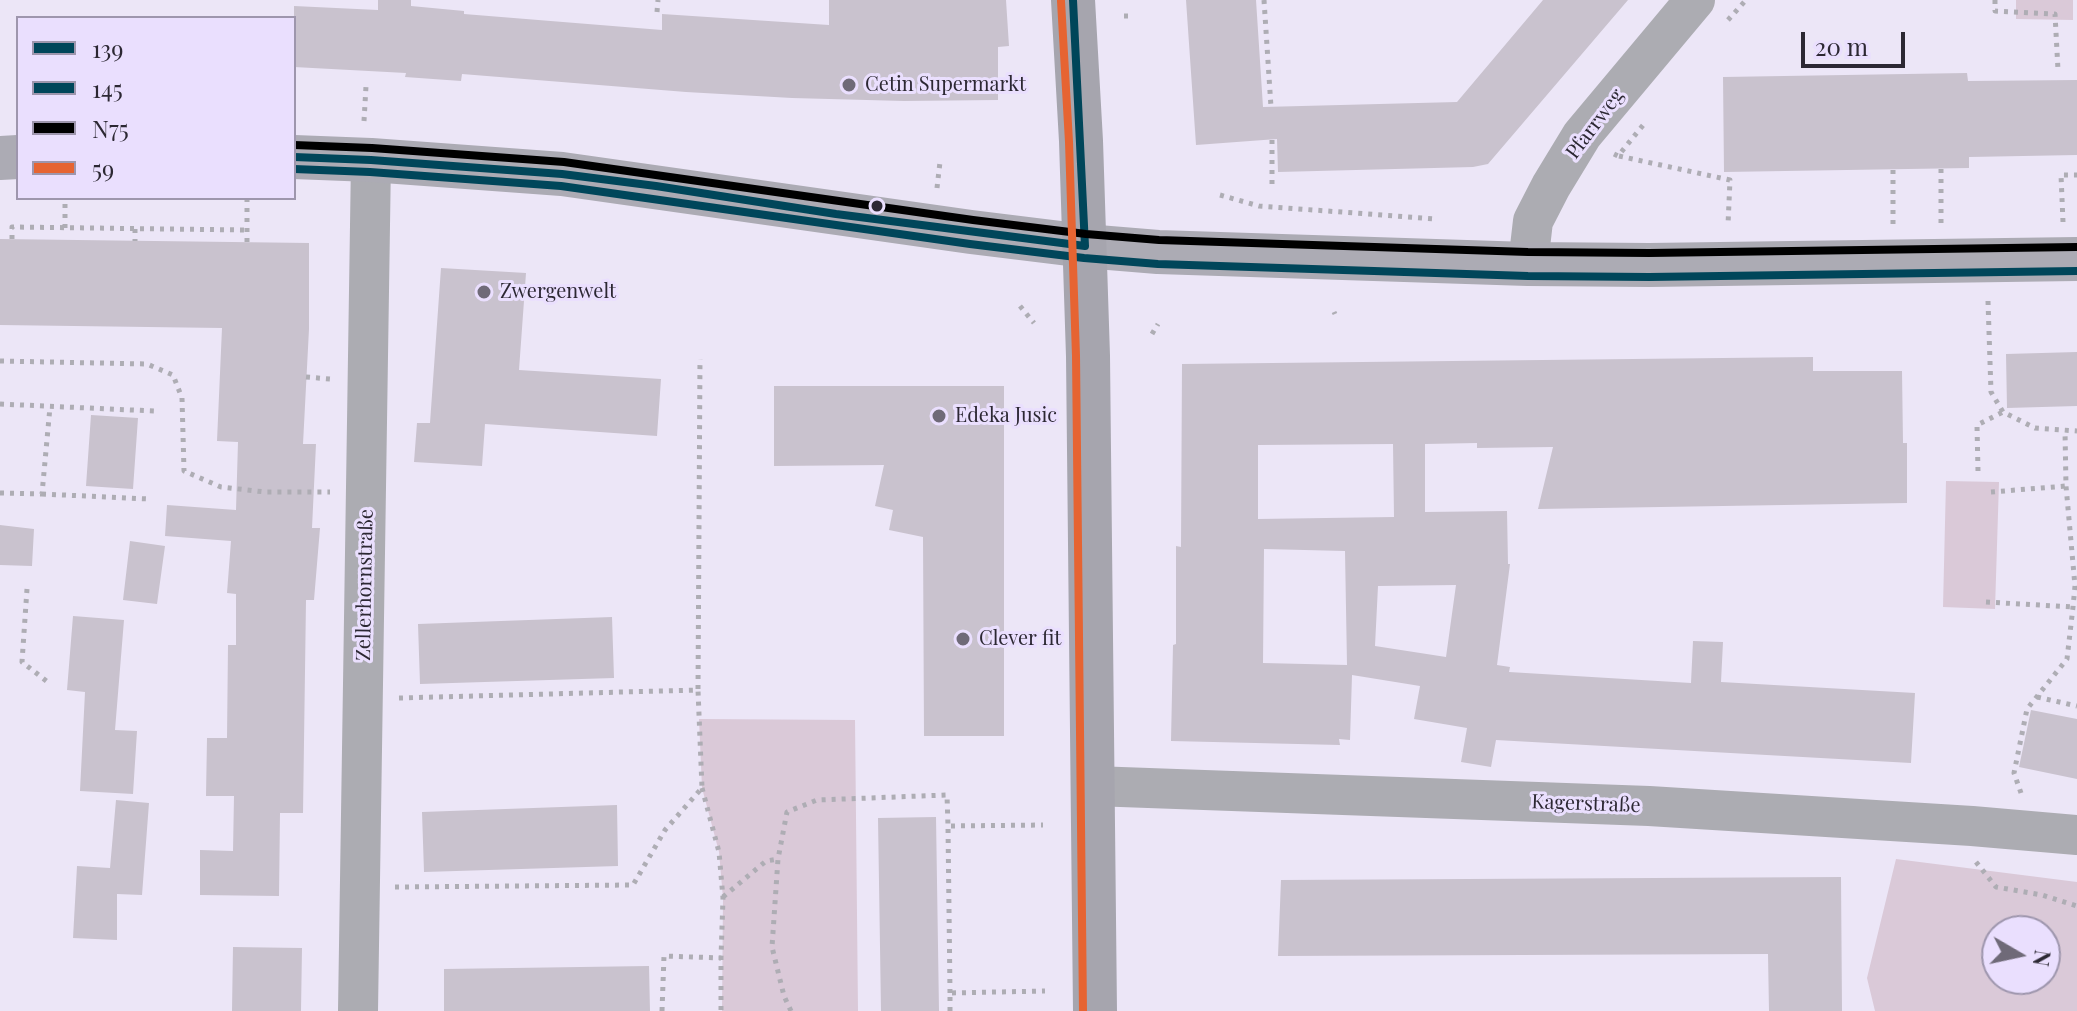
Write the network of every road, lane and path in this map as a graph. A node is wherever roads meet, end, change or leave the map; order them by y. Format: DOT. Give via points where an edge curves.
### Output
graph roads {
  1 [pos="658,0"];
  2 [pos="1073,0"];
  3 [pos="1264,0"];
  4 [pos="1695,0"];
  5 [pos="1995,0"];
  6 [pos="657,12"];
  7 [pos="2058,70"];
  8 [pos="366,86"];
  9 [pos="1271,107"];
  10 [pos="1272,140"];
  11 [pos="368,142"];
  12 [pos="1618,156"];
  13 [pos="296,157"];
  14 [pos="940,162"];
  15 [pos="1893,169"];
  16 [pos="1941,169"];
  17 [pos="2077,175"];
  18 [pos="1272,186"];
  19 [pos="930,188"];
  20 [pos="1220,195"];
  21 [pos="65,200"];
  22 [pos="247,200"];
  23 [pos="1438,219"];
  24 [pos="1941,224"];
  25 [pos="1893,225"];
  26 [pos="1728,226"];
  27 [pos="65,228"];
  28 [pos="135,229"];
  29 [pos="247,230"];
  30 [pos="12,239"];
  31 [pos="135,241"];
  32 [pos="2070,241"];
  33 [pos="247,242"];
  34 [pos="1085,246"];
  35 [pos="1528,264"];
  36 [pos="1988,301"];
  37 [pos="1020,306"];
  38 [pos="1034,323"];
  39 [pos="1158,324"];
  40 [pos="1152,334"];
  41 [pos="700,359"];
  42 [pos="0,361"];
  43 [pos="0,404"];
  44 [pos="50,407"];
  45 [pos="154,411"];
  46 [pos="2003,412"];
  47 [pos="2065,431"];
  48 [pos="2077,431"];
  49 [pos="1978,471"];
  50 [pos="2066,486"];
  51 [pos="1991,492"];
  52 [pos="0,493"];
  53 [pos="366,493"];
  54 [pos="42,494"];
  55 [pos="149,499"];
  56 [pos="27,589"];
  57 [pos="1986,602"];
  58 [pos="2073,607"];
  59 [pos="49,683"];
  60 [pos="698,690"];
  61 [pos="2037,697"];
  62 [pos="363,699"];
  63 [pos="2077,706"];
  64 [pos="2015,768"];
  65 [pos="1093,786"];
  66 [pos="702,788"];
  67 [pos="1043,825"];
  68 [pos="948,826"];
  69 [pos="1972,826"];
  70 [pos="2077,835"];
  71 [pos="778,859"];
  72 [pos="360,887"];
  73 [pos="723,898"];
  74 [pos="2077,906"];
  75 [pos="721,958"];
  76 [pos="1045,991"];
  77 [pos="950,993"];
  78 [pos="358,1011"];
  79 [pos="662,1011"];
  80 [pos="721,1011"];
  81 [pos="791,1011"];
  82 [pos="950,1011"];
  83 [pos="1095,1011"];
  1 -- 6 [label="path"];
  2 -- 34 [label="main road"];
  3 -- 9 [label="path"];
  4 -- 35 [label="street, Pfarrweg" via="1582,135 1533,221"];
  5 -- 7 [label="path" via="1995,11 2055,14"];
  8 -- 11 [label="path"];
  10 -- 18 [label="path"];
  11 -- 13 [label="street"];
  11 -- 34 [label="street" via="836,214"];
  11 -- 53 [label="street, Zellerhornstraße"];
  12 -- 26 [label="path" via="1730,180"];
  14 -- 19 [label="path" via="938,188"];
  15 -- 25 [label="path"];
  16 -- 24 [label="path"];
  17 -- 32 [label="path" via="2061,175"];
  20 -- 23 [label="path" via="1259,206"];
  21 -- 27 [label="path"];
  22 -- 29 [label="path"];
  27 -- 28 [label="path"];
  27 -- 30 [label="path" via="12,227"];
  28 -- 29 [label="path"];
  28 -- 31 [label="path"];
  29 -- 33 [label="path"];
  32 -- 35 [label="street" via="1649,265"];
  34 -- 35 [label="street"];
  34 -- 65 [label="main road"];
  36 -- 46 [label="path" via="1991,392"];
  37 -- 38 [label="path"];
  39 -- 40 [label="path"];
  41 -- 60 [label="path"];
  42 -- 53 [label="path" via="147,364 173,375 182,398 184,471 221,487"];
  43 -- 44 [label="path"];
  44 -- 45 [label="path"];
  44 -- 54 [label="path"];
  46 -- 47 [label="path" via="2035,428"];
  46 -- 49 [label="path" via="1977,425"];
  47 -- 48 [label="path"];
  47 -- 50 [label="path"];
  50 -- 51 [label="path"];
  50 -- 58 [label="path"];
  52 -- 54 [label="path"];
  53 -- 62 [label="street, Zellerhornstraße"];
  54 -- 55 [label="path"];
  56 -- 59 [label="path" via="22,662"];
  57 -- 58 [label="path"];
  58 -- 61 [label="path" via="2067,659"];
  60 -- 62 [label="path"];
  60 -- 66 [label="path"];
  61 -- 63 [label="path"];
  61 -- 64 [label="path" via="2027,709"];
  62 -- 72 [label="street, Zellerhornstraße"];
  65 -- 69 [label="street, Kagerstraße" via="1649,806"];
  65 -- 83 [label="main road"];
  66 -- 72 [label="path" via="665,830 633,885"];
  66 -- 73 [label="path" via="719,852"];
  67 -- 68 [label="path"];
  68 -- 71 [label="path" via="947,795 817,800 787,812"];
  68 -- 77 [label="path"];
  69 -- 70 [label="street, Kagerstraße"];
  69 -- 74 [label="path" via="1974,860 1996,887"];
  71 -- 73 [label="path" via="766,861"];
  71 -- 81 [label="path" via="772,947"];
  72 -- 78 [label="street, Zellerhornstraße"];
  73 -- 75 [label="path"];
  75 -- 79 [label="path" via="664,956"];
  75 -- 80 [label="path"];
  76 -- 77 [label="path"];
  77 -- 82 [label="path"];
}
